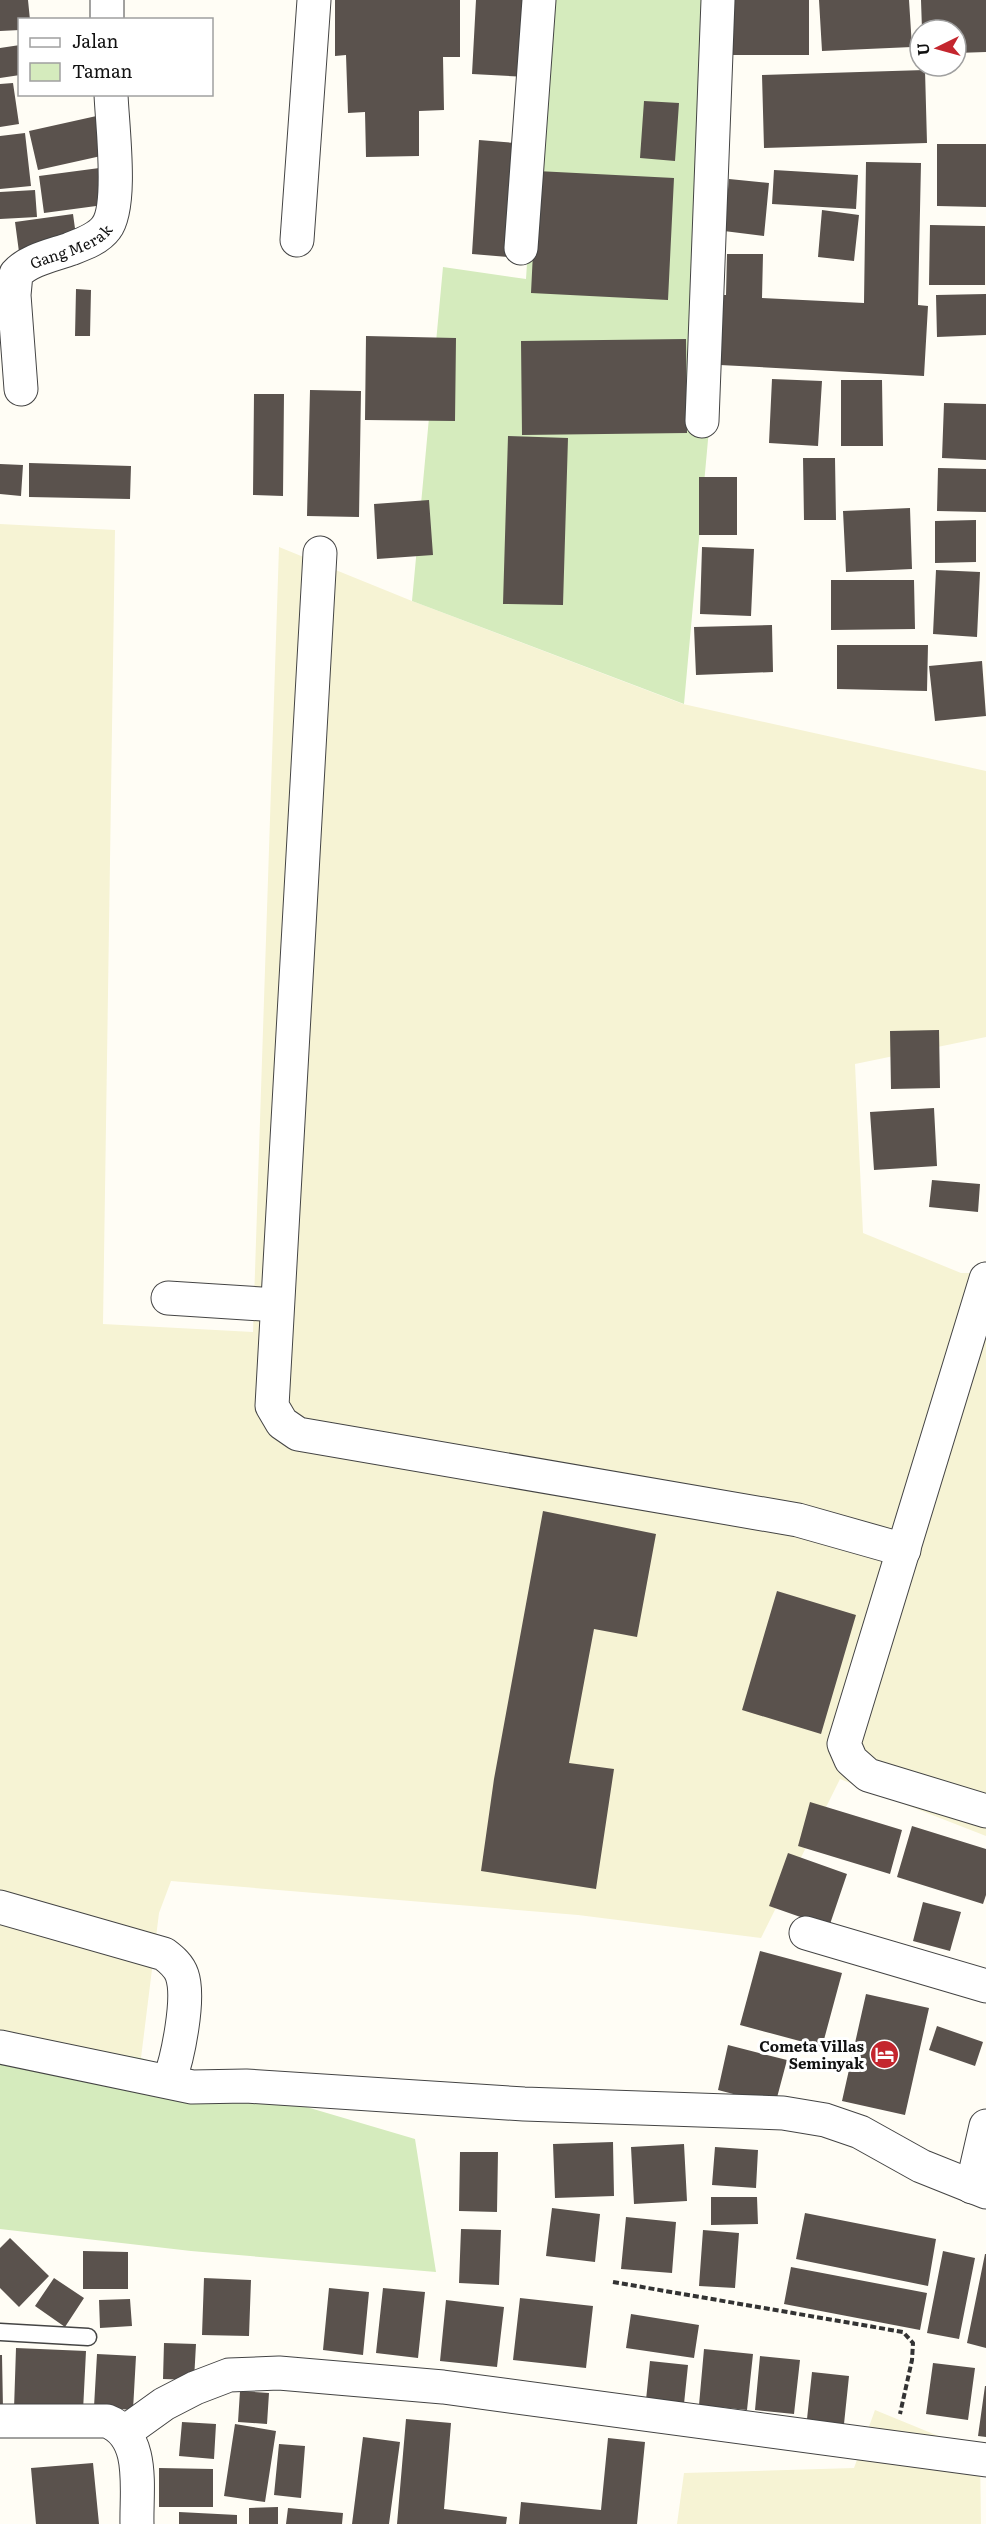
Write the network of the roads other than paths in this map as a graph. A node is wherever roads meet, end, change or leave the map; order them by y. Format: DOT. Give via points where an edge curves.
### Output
graph roads {
  1 [pos="106,0"];
  2 [pos="314,0"];
  3 [pos="539,0"];
  4 [pos="718,0"];
  5 [pos="107,18"];
  6 [pos="111,96"];
  7 [pos="297,240"];
  8 [pos="521,248"];
  9 [pos="21,389"];
  10 [pos="702,421"];
  11 [pos="320,553"];
  12 [pos="986,1279"];
  13 [pos="168,1298"];
  14 [pos="277,1305"];
  15 [pos="904,1550"];
  16 [pos="986,1811"];
  17 [pos="0,1907"];
  18 [pos="806,1933"];
  19 [pos="986,1986"];
  20 [pos="0,2047"];
  21 [pos="169,2081"];
  22 [pos="986,2126"];
  23 [pos="979,2189"];
  24 [pos="0,2332"];
  25 [pos="88,2337"];
  26 [pos="0,2421"];
  27 [pos="125,2432"];
  28 [pos="986,2460"];
  29 [pos="137,2524"];
  1 -- 5 [label="street"];
  2 -- 7 [label="street"];
  3 -- 8 [label="street"];
  4 -- 10 [label="street"];
  6 -- 9 [label="street, Gang Merak" via="115,194 114,212 106,228 90,241 27,265 16,274"];
  11 -- 14 [label="street"];
  12 -- 15 [label="street"];
  13 -- 14 [label="street"];
  14 -- 15 [label="street" via="272,1406 282,1423 298,1434 798,1520"];
  15 -- 16 [label="street" via="844,1744 851,1760 867,1775"];
  17 -- 21 [label="street" via="164,1954 173,1961 182,1973 185,1988 179,2049"];
  18 -- 19 [label="street"];
  20 -- 21 [label="street"];
  21 -- 23 [label="street" via="192,2087 246,2086 524,2104 783,2113 825,2120 860,2132 921,2166"];
  22 -- 23 [label="street"];
  24 -- 25 [label="lane"];
  26 -- 27 [label="street" via="107,2421"];
  27 -- 28 [label="street" via="195,2388 229,2375 279,2373 443,2387"];
  27 -- 29 [label="street" via="136,2462"];
}
